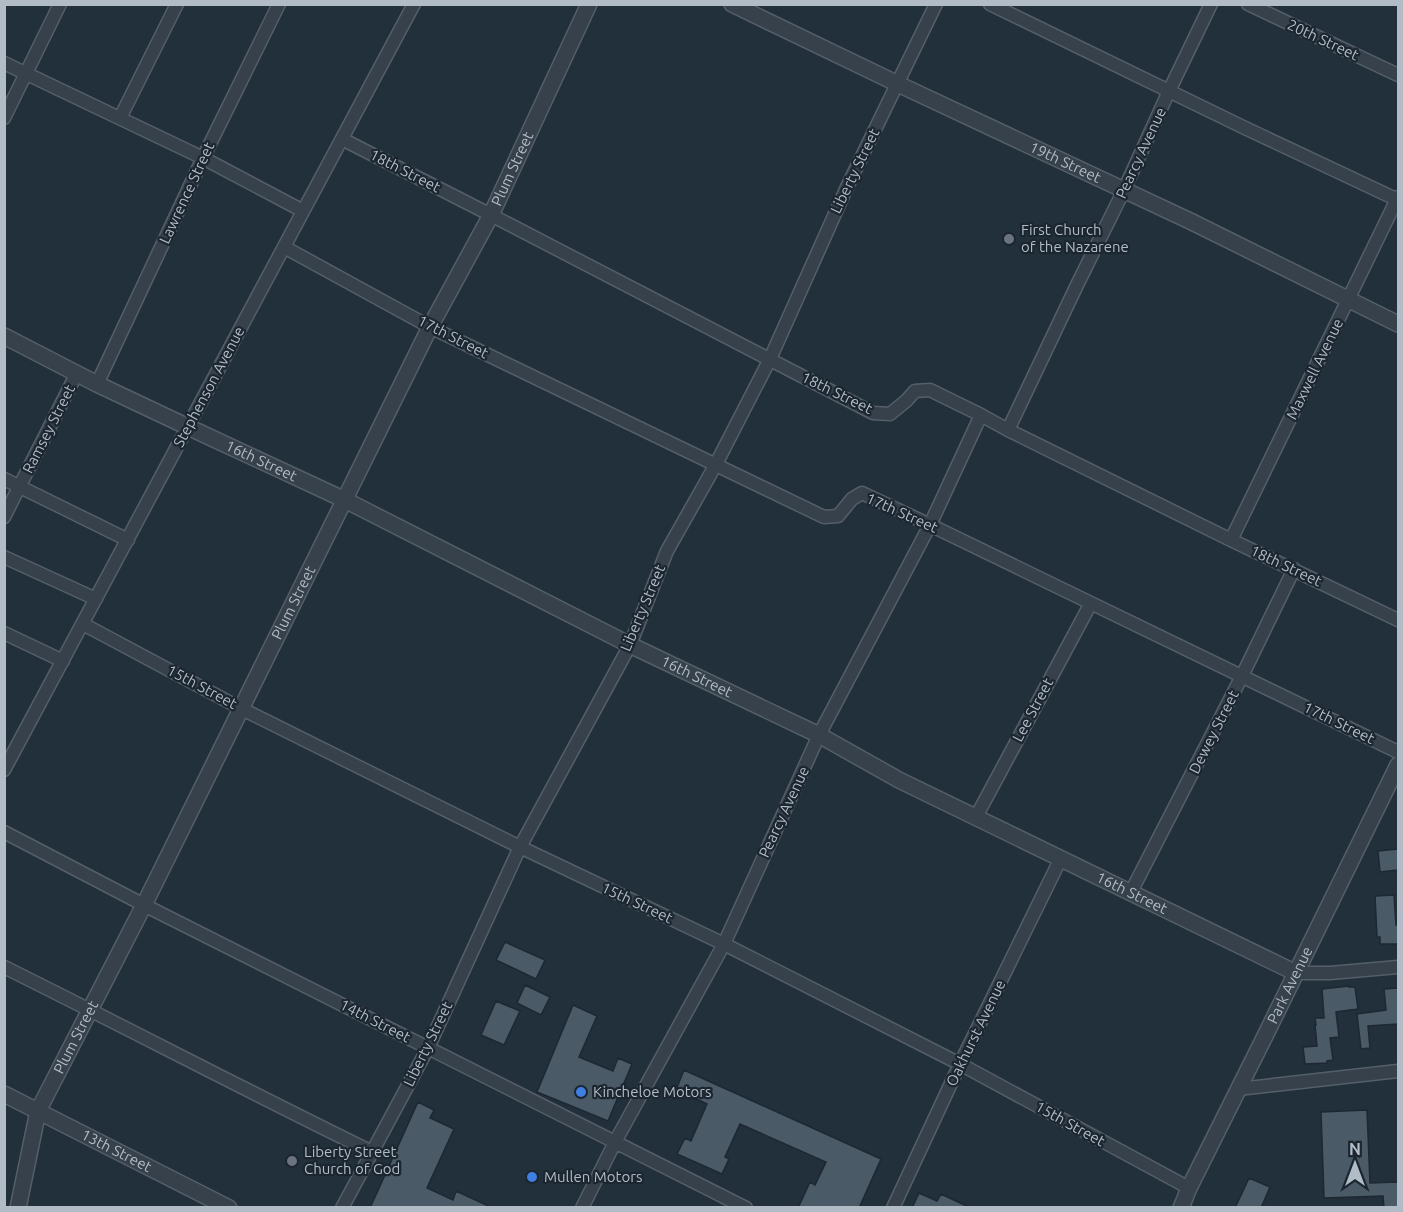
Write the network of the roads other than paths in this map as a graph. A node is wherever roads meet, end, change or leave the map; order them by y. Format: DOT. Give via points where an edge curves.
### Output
graph roads {
  1 [pos="60,4"];
  2 [pos="177,4"];
  3 [pos="279,4"];
  4 [pos="414,4"];
  5 [pos="589,4"];
  6 [pos="732,4"];
  7 [pos="936,4"];
  8 [pos="990,4"];
  9 [pos="1211,4"];
  10 [pos="1248,4"];
  11 [pos="4,63"];
  12 [pos="26,73"];
  13 [pos="1398,75"];
  14 [pos="898,84"];
  15 [pos="1169,91"];
  16 [pos="4,118"];
  17 [pos="120,118"];
  18 [pos="342,140"];
  19 [pos="203,158"];
  20 [pos="1124,190"];
  21 [pos="1398,199"];
  22 [pos="303,211"];
  23 [pos="491,215"];
  24 [pos="284,247"];
  25 [pos="1348,299"];
  26 [pos="1398,324"];
  27 [pos="430,327"];
  28 [pos="4,336"];
  29 [pos="770,359"];
  30 [pos="77,373"];
  31 [pos="97,384"];
  32 [pos="981,415"];
  33 [pos="188,427"];
  34 [pos="1008,430"];
  35 [pos="715,466"];
  36 [pos="4,479"];
  37 [pos="20,486"];
  38 [pos="345,500"];
  39 [pos="4,517"];
  40 [pos="930,525"];
  41 [pos="128,540"];
  42 [pos="1231,540"];
  43 [pos="4,557"];
  44 [pos="1294,569"];
  45 [pos="96,599"];
  46 [pos="1091,603"];
  47 [pos="1398,620"];
  48 [pos="83,624"];
  49 [pos="4,633"];
  50 [pos="630,645"];
  51 [pos="63,661"];
  52 [pos="1242,676"];
  53 [pos="242,709"];
  54 [pos="819,735"];
  55 [pos="1398,752"];
  56 [pos="1398,765"];
  57 [pos="4,770"];
  58 [pos="976,817"];
  59 [pos="4,832"];
  60 [pos="520,848"];
  61 [pos="1061,858"];
  62 [pos="1131,892"];
  63 [pos="144,905"];
  64 [pos="723,944"];
  65 [pos="4,967"];
  66 [pos="1398,967"];
  67 [pos="1296,973"];
  68 [pos="91,1010"];
  69 [pos="428,1048"];
  70 [pos="960,1064"];
  71 [pos="1398,1071"];
  72 [pos="1238,1089"];
  73 [pos="4,1094"];
  74 [pos="38,1111"];
  75 [pos="615,1142"];
  76 [pos="372,1152"];
  77 [pos="1189,1188"];
  78 [pos="18,1208"];
  79 [pos="229,1208"];
  80 [pos="342,1208"];
  81 [pos="582,1208"];
  82 [pos="746,1208"];
  83 [pos="893,1208"];
  84 [pos="1181,1208"];
  1 -- 12 [label="street"];
  2 -- 17 [label="street"];
  3 -- 19 [label="street, Lawrence Street"];
  4 -- 18 [label="street, Stephenson Avenue"];
  5 -- 23 [label="street, Plum Street"];
  6 -- 14 [label="street, 19th Street"];
  7 -- 14 [label="street, Liberty Street"];
  8 -- 15 [label="street"];
  9 -- 15 [label="street, Pearcy Avenue"];
  10 -- 13 [label="street, 20th Street"];
  11 -- 12 [label="street"];
  12 -- 16 [label="street"];
  12 -- 17 [label="street"];
  14 -- 20 [label="street, 19th Street"];
  14 -- 29 [label="street, Liberty Street"];
  15 -- 20 [label="street, Pearcy Avenue"];
  15 -- 21 [label="street"];
  17 -- 19 [label="street"];
  18 -- 22 [label="street, Stephenson Avenue"];
  18 -- 23 [label="street, 18th Street"];
  19 -- 22 [label="street"];
  19 -- 31 [label="street, Lawrence Street"];
  20 -- 25 [label="street, 19th Street"];
  20 -- 34 [label="street, Pearcy Avenue"];
  21 -- 25 [label="street, Maxwell Avenue"];
  22 -- 24 [label="street, Stephenson Avenue"];
  23 -- 27 [label="street, Plum Street"];
  23 -- 29 [label="street, 18th Street"];
  24 -- 27 [label="street, 17th Street"];
  24 -- 33 [label="street, Stephenson Avenue"];
  25 -- 26 [label="street, 19th Street"];
  25 -- 42 [label="street, Maxwell Avenue"];
  27 -- 35 [label="street, 17th Street"];
  27 -- 38 [label="street, Plum Street"];
  28 -- 30 [label="street, 16th Street"];
  29 -- 32 [label="street, 18th Street" via="873,413 890,414 915,391 930,390"];
  29 -- 35 [label="street, Liberty Street"];
  30 -- 31 [label="street, 16th Street"];
  30 -- 37 [label="street, Ramsey Street"];
  31 -- 33 [label="street, 16th Street"];
  32 -- 34 [label="street, 18th Street"];
  32 -- 40 [label="street, Pearcy Avenue"];
  33 -- 38 [label="street, 16th Street"];
  33 -- 41 [label="street, Stephenson Avenue"];
  34 -- 42 [label="street, 18th Street"];
  35 -- 40 [label="street, 17th Street" via="824,517 838,516 852,499 862,494"];
  35 -- 50 [label="street, Liberty Street" via="667,551"];
  36 -- 37 [label="street"];
  37 -- 39 [label="street, Ramsey Street"];
  37 -- 41 [label="street"];
  38 -- 50 [label="street, 16th Street"];
  38 -- 53 [label="street, Plum Street"];
  40 -- 46 [label="street, 17th Street"];
  40 -- 54 [label="street, Pearcy Avenue"];
  41 -- 45 [label="street, Stephenson Avenue"];
  42 -- 44 [label="street, 18th Street"];
  43 -- 45 [label="street"];
  44 -- 47 [label="street, 18th Street"];
  44 -- 52 [label="street, Dewey Street"];
  45 -- 48 [label="street, Stephenson Avenue"];
  46 -- 52 [label="street, 17th Street"];
  46 -- 58 [label="street, Lee Street"];
  48 -- 51 [label="street, Stephenson Avenue"];
  48 -- 53 [label="street, 15th Street"];
  49 -- 51 [label="street"];
  50 -- 54 [label="street, 16th Street"];
  50 -- 60 [label="street, Liberty Street"];
  51 -- 57 [label="street, Stephenson Avenue"];
  52 -- 55 [label="street, 17th Street"];
  52 -- 62 [label="street, Dewey Street"];
  53 -- 60 [label="street, 15th Street"];
  53 -- 63 [label="street, Plum Street"];
  54 -- 58 [label="street, 16th Street"];
  54 -- 64 [label="street, Pearcy Avenue"];
  56 -- 67 [label="street, Park Avenue"];
  58 -- 61 [label="street, 16th Street"];
  59 -- 63 [label="street, 14th Street"];
  60 -- 64 [label="street, 15th Street"];
  60 -- 69 [label="street, Liberty Street"];
  61 -- 62 [label="street, 16th Street"];
  61 -- 70 [label="street, Oakhurst Avenue"];
  62 -- 67 [label="street, 16th Street"];
  63 -- 68 [label="street, Plum Street"];
  63 -- 69 [label="street, 14th Street"];
  64 -- 70 [label="street, 15th Street"];
  64 -- 75 [label="street, Pearcy Avenue"];
  65 -- 68 [label="street"];
  66 -- 67 [label="street, 16th Street"];
  67 -- 72 [label="street, Park Avenue"];
  68 -- 74 [label="street, Plum Street"];
  68 -- 76 [label="street"];
  69 -- 75 [label="street, 14th Street"];
  69 -- 76 [label="street, Liberty Street"];
  70 -- 77 [label="street, 15th Street"];
  70 -- 83 [label="street, Oakhurst Avenue"];
  71 -- 72 [label="street"];
  72 -- 77 [label="street, Park Avenue"];
  73 -- 74 [label="street, 13th Street"];
  74 -- 78 [label="street, Plum Street"];
  74 -- 79 [label="street, 13th Street"];
  75 -- 81 [label="street, Pearcy Avenue"];
  75 -- 82 [label="street, 14th Street"];
  76 -- 80 [label="street, Liberty Street"];
  77 -- 84 [label="street, Park Avenue"];
}
